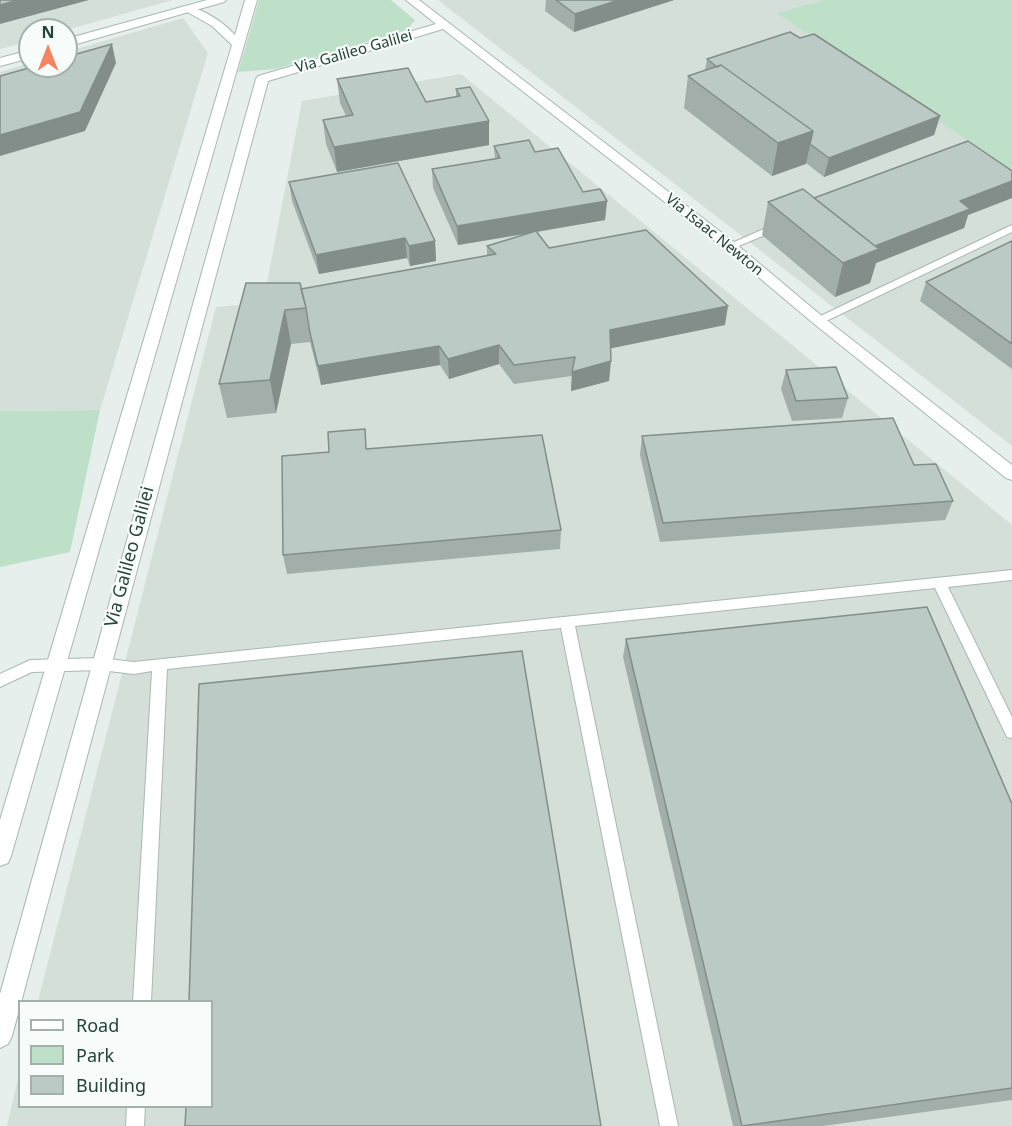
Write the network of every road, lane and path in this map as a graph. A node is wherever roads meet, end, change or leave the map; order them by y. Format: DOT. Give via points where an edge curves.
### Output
graph roads {
  1 [pos="220,0"];
  2 [pos="251,0"];
  3 [pos="412,0"];
  4 [pos="196,5"];
  5 [pos="445,25"];
  6 [pos="78,39"];
  7 [pos="238,45"];
  8 [pos="18,57"];
  9 [pos="0,62"];
  10 [pos="246,78"];
  11 [pos="789,221"];
  12 [pos="1012,228"];
  13 [pos="730,246"];
  14 [pos="818,321"];
  15 [pos="1012,474"];
  16 [pos="1012,574"];
  17 [pos="939,582"];
  18 [pos="567,621"];
  19 [pos="56,663"];
  20 [pos="100,664"];
  21 [pos="160,664"];
  22 [pos="0,681"];
  23 [pos="1012,732"];
  24 [pos="0,856"];
  25 [pos="142,1000"];
  26 [pos="0,1036"];
  27 [pos="136,1108"];
  28 [pos="135,1126"];
  29 [pos="669,1126"];
  1 -- 4 [label="street"];
  2 -- 7 [label="street, Via Galileo Galilei"];
  3 -- 5 [label="street, Via Isaac Newton"];
  4 -- 6 [label="street"];
  4 -- 7 [label="street" via="226,29"];
  5 -- 10 [label="street, Via Galileo Galilei"];
  5 -- 13 [label="street, Via Isaac Newton"];
  7 -- 10 [label="street, Via Galileo Galilei"];
  8 -- 9 [label="street"];
  10 -- 19 [label="street, Via Galileo Galilei"];
  10 -- 20 [label="street, Via Galileo Galilei"];
  11 -- 13 [label="lane"];
  12 -- 14 [label="lane"];
  13 -- 14 [label="street, Via Isaac Newton"];
  14 -- 15 [label="street, Via Isaac Newton"];
  16 -- 17 [label="lane"];
  17 -- 18 [label="lane"];
  17 -- 23 [label="lane"];
  18 -- 21 [label="lane"];
  18 -- 29 [label="lane"];
  19 -- 20 [label="lane"];
  19 -- 22 [label="lane" via="30,666"];
  19 -- 24 [label="street, Via Galileo Galilei"];
  20 -- 21 [label="lane" via="134,668"];
  20 -- 26 [label="street, Via Galileo Galilei"];
  21 -- 25 [label="lane"];
  27 -- 28 [label="lane"];
}
